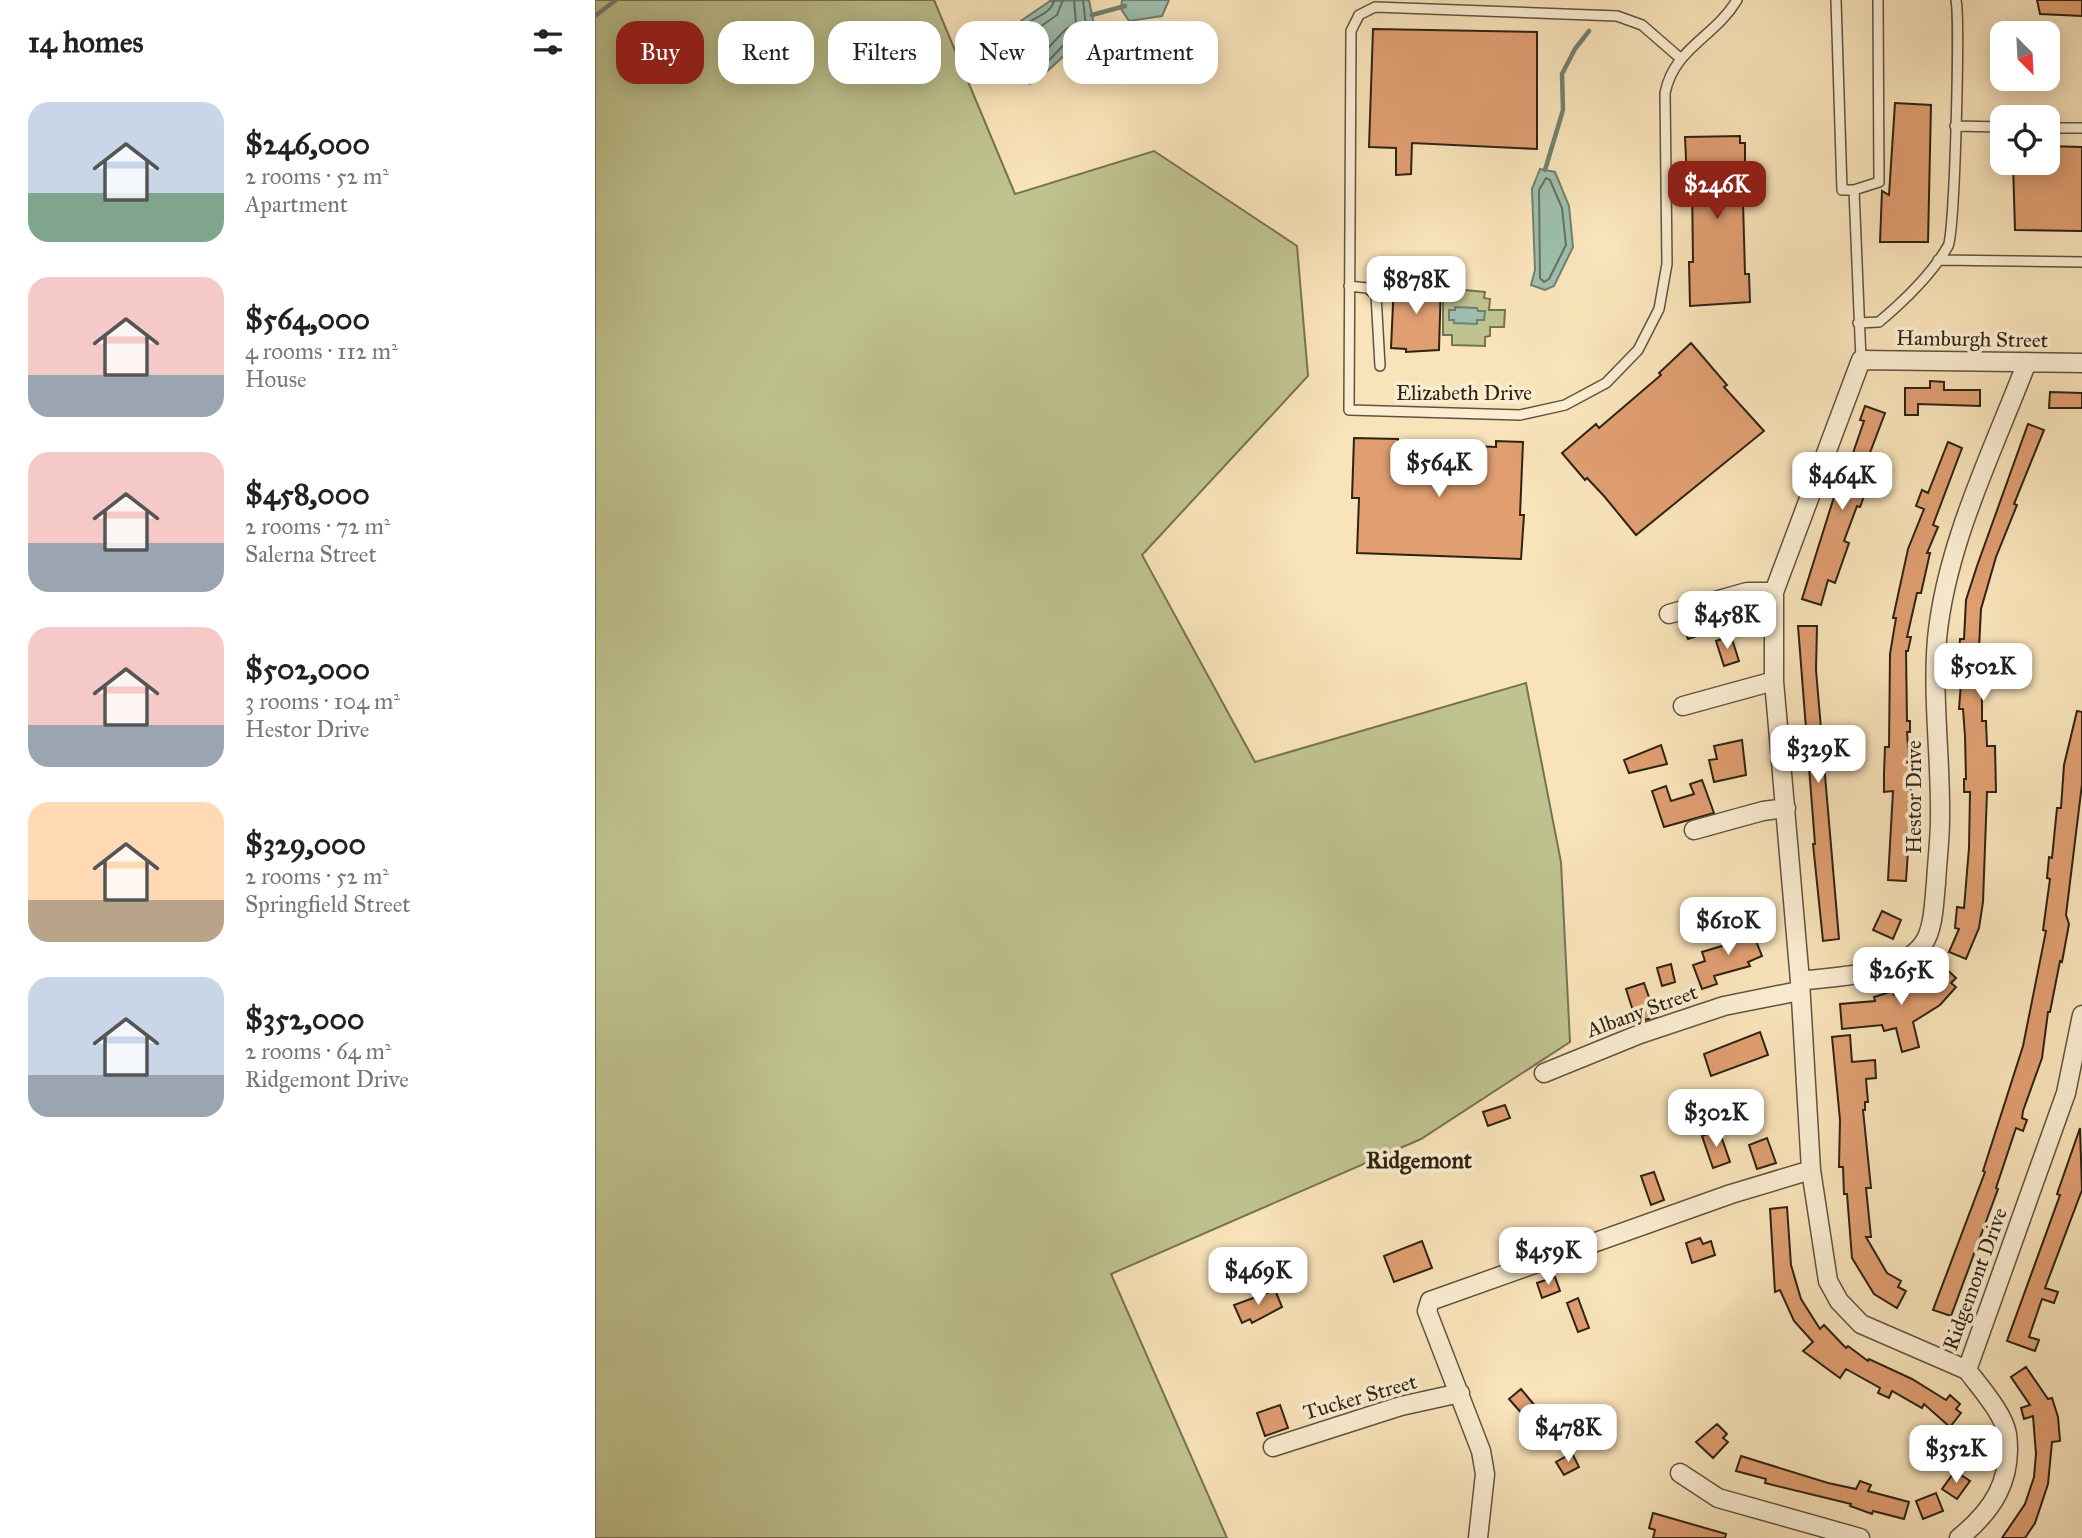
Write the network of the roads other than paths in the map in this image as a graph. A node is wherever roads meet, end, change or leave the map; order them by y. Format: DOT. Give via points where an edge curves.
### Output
graph roads {
  1 [pos="1737,0"];
  2 [pos="1836,0"];
  3 [pos="1878,0"];
  4 [pos="1956,0"];
  5 [pos="1680,58"];
  6 [pos="1955,126"];
  7 [pos="1990,127"];
  8 [pos="2060,128"];
  9 [pos="2082,128"];
  10 [pos="1854,190"];
  11 [pos="1938,260"];
  12 [pos="2082,262"];
  13 [pos="1349,286"];
  14 [pos="1858,323"];
  15 [pos="1861,360"];
  16 [pos="2027,362"];
  17 [pos="2082,363"];
  18 [pos="1380,366"];
  19 [pos="1774,592"];
  20 [pos="1669,614"];
  21 [pos="1774,681"];
  22 [pos="1683,705"];
  23 [pos="1786,808"];
  24 [pos="1694,830"];
  25 [pos="1800,986"];
  26 [pos="2082,1015"];
  27 [pos="1545,1073"];
  28 [pos="1811,1170"];
  29 [pos="1967,1370"];
  30 [pos="1460,1393"];
  31 [pos="1273,1447"];
  32 [pos="1680,1473"];
  33 [pos="1478,1538"];
  34 [pos="1860,1538"];
  35 [pos="1959,1538"];
  1 -- 5 [label="lane, Elizabeth Drive" via="1729,15"];
  2 -- 10 [label="lane" via="1842,190"];
  3 -- 10 [label="lane" via="1879,182"];
  4 -- 6 [label="lane"];
  5 -- 13 [label="lane" via="1642,26 1617,16 1366,10 1353,22 1351,31"];
  5 -- 13 [label="lane, Elizabeth Drive" via="1668,76 1665,93 1667,264 1659,309 1638,350 1606,383 1565,405 1520,415 1349,410"];
  6 -- 7 [label="lane"];
  6 -- 11 [label="lane" via="1950,244"];
  8 -- 9 [label="lane"];
  10 -- 14 [label="lane"];
  11 -- 12 [label="lane"];
  11 -- 14 [label="lane" via="1879,322"];
  13 -- 18 [label="lane" via="1367,288 1376,295"];
  14 -- 15 [label="lane"];
  15 -- 16 [label="street, Hamburgh Street"];
  15 -- 19 [label="street"];
  16 -- 17 [label="street, Hamburgh Street"];
  16 -- 25 [label="street, Hestor Drive" via="1950,562 1942,606 1936,713 1940,819 1934,910 1925,942 1911,958 1891,967"];
  19 -- 20 [label="street" via="1747,592"];
  19 -- 21 [label="street"];
  21 -- 22 [label="street"];
  21 -- 23 [label="street"];
  23 -- 24 [label="street"];
  23 -- 25 [label="street"];
  25 -- 27 [label="street, Albany Street" via="1640,1034"];
  25 -- 28 [label="street"];
  26 -- 29 [label="street, Ridgemont Drive" via="2066,1093"];
  28 -- 29 [label="street" via="1828,1281 1839,1301 1868,1327"];
  28 -- 30 [label="street" via="1435,1297 1427,1311"];
  29 -- 35 [label="street, Ridgemont Drive" via="2007,1433 2005,1468 1996,1500"];
  30 -- 31 [label="street, Tucker Street" via="1401,1406"];
  30 -- 33 [label="street" via="1485,1474"];
  32 -- 34 [label="street" via="1718,1498"];
}
